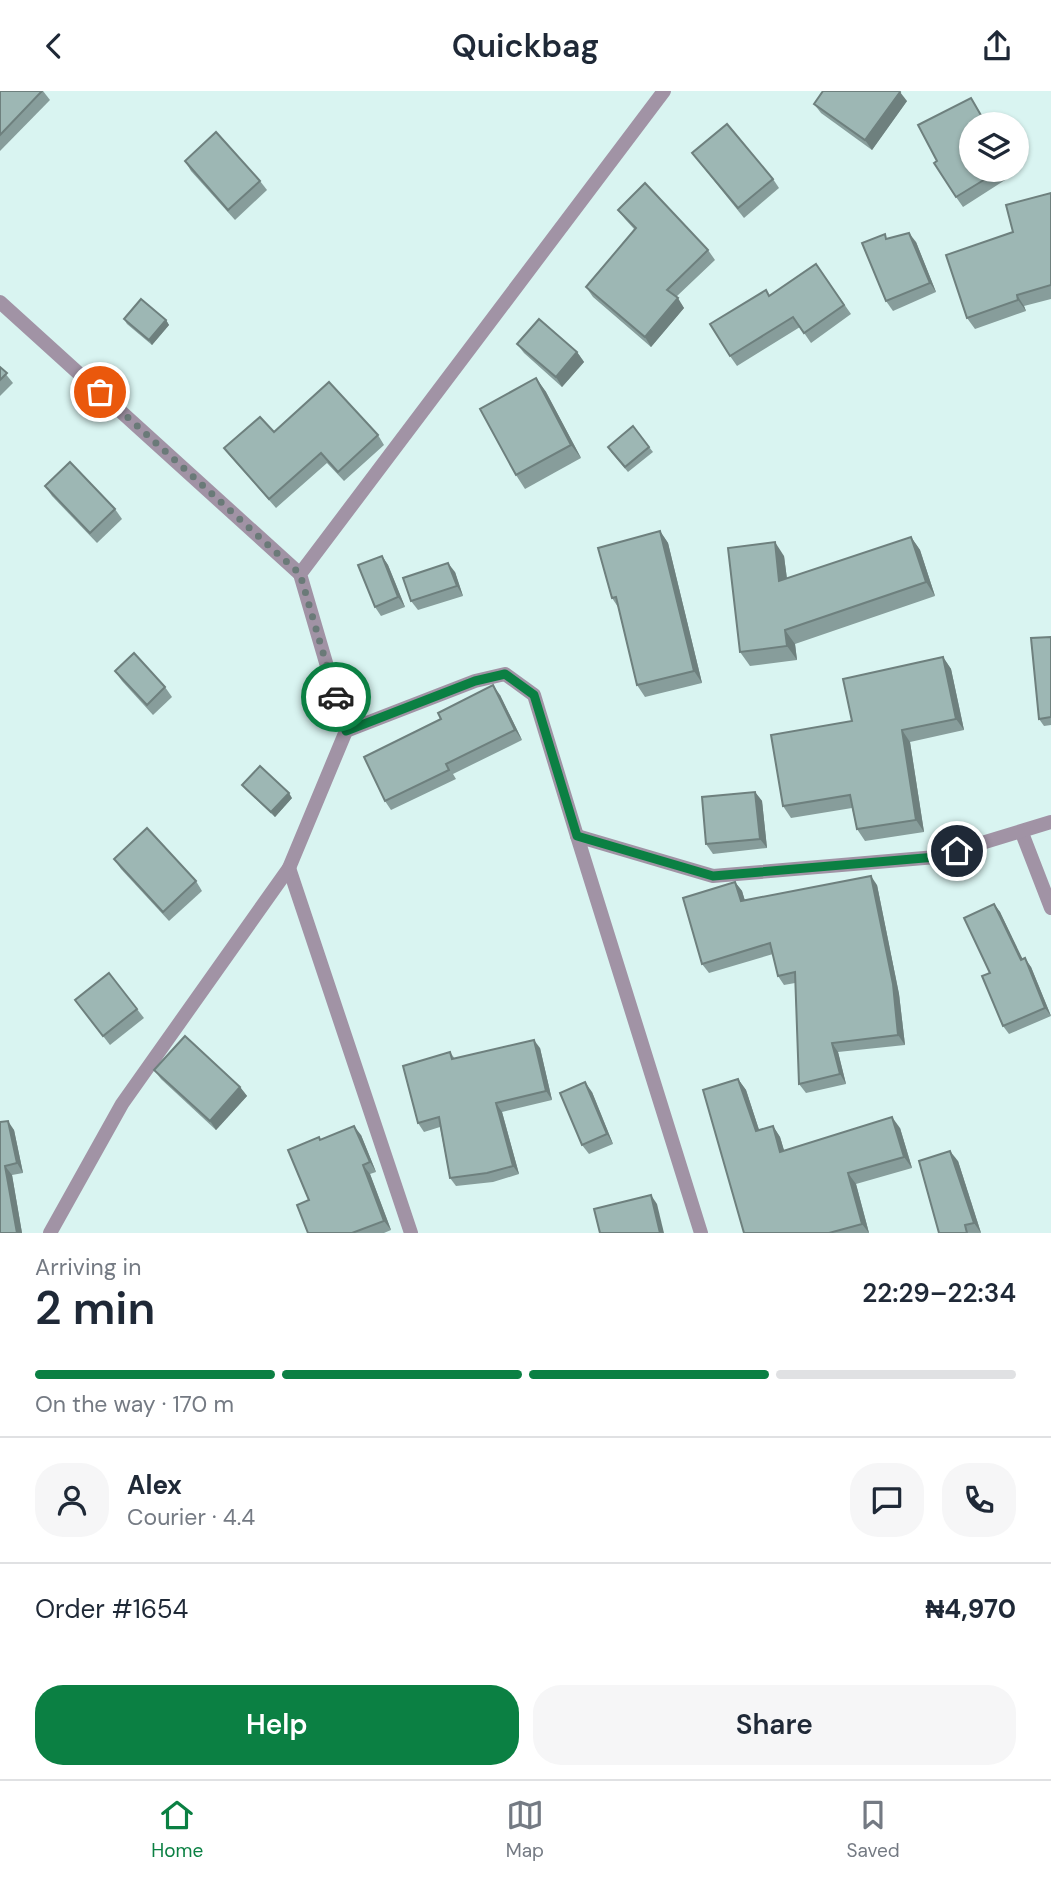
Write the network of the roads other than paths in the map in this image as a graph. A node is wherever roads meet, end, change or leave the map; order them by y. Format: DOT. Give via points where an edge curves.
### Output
graph roads {
  1 [pos="664,91"];
  2 [pos="0,302"];
  3 [pos="300,574"];
  4 [pos="346,731"];
  5 [pos="1051,822"];
  6 [pos="1022,833"];
  7 [pos="577,836"];
  8 [pos="289,867"];
  9 [pos="1051,908"];
  10 [pos="50,1233"];
  11 [pos="411,1233"];
  12 [pos="701,1233"];
  1 -- 3 [label="street"];
  2 -- 3 [label="street"];
  3 -- 4 [label="street"];
  4 -- 7 [label="street" via="475,681 505,674 534,695"];
  4 -- 8 [label="street"];
  5 -- 6 [label="street"];
  6 -- 7 [label="street" via="936,857 713,876"];
  6 -- 9 [label="street"];
  7 -- 12 [label="street"];
  8 -- 10 [label="street" via="122,1104"];
  8 -- 11 [label="street"];
}
